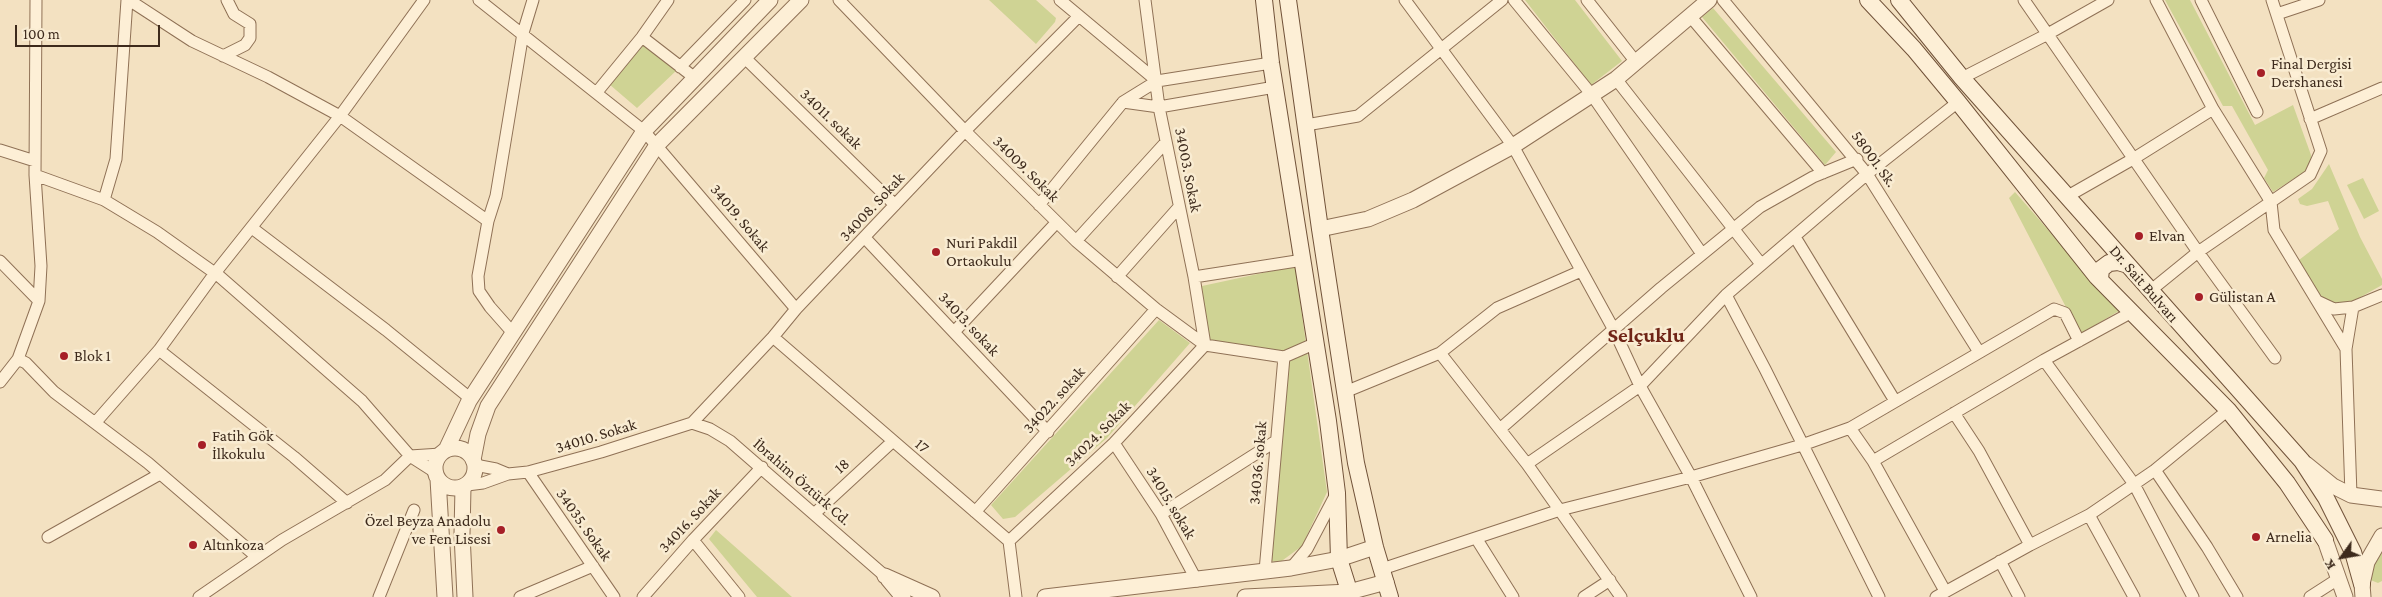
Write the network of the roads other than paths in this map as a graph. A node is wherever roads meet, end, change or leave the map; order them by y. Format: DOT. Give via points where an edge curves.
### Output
graph roads {
  1 [pos="36,0"];
  2 [pos="128,0"];
  3 [pos="227,0"];
  4 [pos="424,0"];
  5 [pos="479,0"];
  6 [pos="668,0"];
  7 [pos="745,0"];
  8 [pos="770,0"];
  9 [pos="801,0"];
  10 [pos="839,0"];
  11 [pos="1060,0"];
  12 [pos="1145,0"];
  13 [pos="1264,0"];
  14 [pos="1288,0"];
  15 [pos="1406,0"];
  16 [pos="1502,0"];
  17 [pos="1514,0"];
  18 [pos="1587,0"];
  19 [pos="1709,0"];
  20 [pos="1723,0"];
  21 [pos="1868,0"];
  22 [pos="1899,0"];
  23 [pos="2024,0"];
  24 [pos="2108,0"];
  25 [pos="2156,0"];
  26 [pos="2201,0"];
  27 [pos="2272,0"];
  28 [pos="2319,0"];
  29 [pos="534,1"];
  30 [pos="2277,14"];
  31 [pos="1079,16"];
  32 [pos="1690,16"];
  33 [pos="523,33"];
  34 [pos="2046,35"];
  35 [pos="642,37"];
  36 [pos="1441,48"];
  37 [pos="223,56"];
  38 [pos="744,57"];
  39 [pos="1271,62"];
  40 [pos="1636,62"];
  41 [pos="680,67"];
  42 [pos="695,78"];
  43 [pos="1962,78"];
  44 [pos="1616,79"];
  45 [pos="1157,81"];
  46 [pos="1275,87"];
  47 [pos="2382,88"];
  48 [pos="597,92"];
  49 [pos="1592,95"];
  50 [pos="1123,102"];
  51 [pos="1958,102"];
  52 [pos="1159,107"];
  53 [pos="2213,109"];
  54 [pos="2257,112"];
  55 [pos="340,116"];
  56 [pos="2310,119"];
  57 [pos="1306,125"];
  58 [pos="644,131"];
  59 [pos="965,131"];
  60 [pos="1166,142"];
  61 [pos="659,146"];
  62 [pos="1513,146"];
  63 [pos="0,150"];
  64 [pos="2133,159"];
  65 [pos="1857,160"];
  66 [pos="35,161"];
  67 [pos="1823,173"];
  68 [pos="1867,174"];
  69 [pos="35,175"];
  70 [pos="2068,196"];
  71 [pos="104,200"];
  72 [pos="2271,202"];
  73 [pos="895,205"];
  74 [pos="1039,205"];
  75 [pos="1179,207"];
  76 [pos="488,221"];
  77 [pos="1056,223"];
  78 [pos="252,228"];
  79 [pos="1733,228"];
  80 [pos="1320,229"];
  81 [pos="1794,237"];
  82 [pos="865,238"];
  83 [pos="1076,241"];
  84 [pos="2198,252"];
  85 [pos="1702,254"];
  86 [pos="1303,260"];
  87 [pos="0,261"];
  88 [pos="1761,264"];
  89 [pos="2128,265"];
  90 [pos="1581,271"];
  91 [pos="215,273"];
  92 [pos="1117,277"];
  93 [pos="1194,277"];
  94 [pos="2100,279"];
  95 [pos="2150,291"];
  96 [pos="2382,295"];
  97 [pos="1726,296"];
  98 [pos="39,301"];
  99 [pos="2317,301"];
  100 [pos="2354,308"];
  101 [pos="796,309"];
  102 [pos="1156,309"];
  103 [pos="2132,312"];
  104 [pos="1614,330"];
  105 [pos="954,332"];
  106 [pos="514,333"];
  107 [pos="772,337"];
  108 [pos="2079,341"];
  109 [pos="1316,343"];
  110 [pos="1204,345"];
  111 [pos="2346,349"];
  112 [pos="159,350"];
  113 [pos="1978,352"];
  114 [pos="1440,353"];
  115 [pos="1284,357"];
  116 [pos="2275,358"];
  117 [pos="18,359"];
  118 [pos="2044,360"];
  119 [pos="0,382"];
  120 [pos="1640,386"];
  121 [pos="1345,392"];
  122 [pos="471,398"];
  123 [pos="1895,401"];
  124 [pos="2228,410"];
  125 [pos="1954,413"];
  126 [pos="95,423"];
  127 [pos="692,423"];
  128 [pos="1850,428"];
  129 [pos="1500,430"];
  130 [pos="1048,432"];
  131 [pos="1276,441"];
  132 [pos="892,442"];
  133 [pos="1114,443"];
  134 [pos="1802,445"];
  135 [pos="443,452"];
  136 [pos="410,456"];
  137 [pos="1873,461"];
  138 [pos="2302,461"];
  139 [pos="474,462"];
  140 [pos="1527,464"];
  141 [pos="762,467"];
  142 [pos="2155,470"];
  143 [pos="528,472"];
  144 [pos="160,474"];
  145 [pos="508,474"];
  146 [pos="436,476"];
  147 [pos="1691,477"];
  148 [pos="2134,484"];
  149 [pos="465,486"];
  150 [pos="1337,493"];
  151 [pos="2351,495"];
  152 [pos="2382,499"];
  153 [pos="348,503"];
  154 [pos="414,510"];
  155 [pos="1560,510"];
  156 [pos="975,512"];
  157 [pos="814,514"];
  158 [pos="1161,514"];
  159 [pos="2089,515"];
  160 [pos="2382,536"];
  161 [pos="48,537"];
  162 [pos="1476,538"];
  163 [pos="693,540"];
  164 [pos="2325,540"];
  165 [pos="1009,541"];
  166 [pos="2030,545"];
  167 [pos="1374,547"];
  168 [pos="257,557"];
  169 [pos="1339,558"];
  170 [pos="2000,561"];
  171 [pos="594,566"];
  172 [pos="1291,568"];
  173 [pos="1266,571"];
  174 [pos="885,576"];
  175 [pos="2338,579"];
  176 [pos="1610,580"];
  177 [pos="1197,581"];
  178 [pos="1386,583"];
  179 [pos="2363,591"];
  180 [pos="1941,594"];
  181 [pos="1350,595"];
  182 [pos="205,596"];
  183 [pos="1261,596"];
  184 [pos="1293,596"];
  185 [pos="379,597"];
  186 [pos="445,597"];
  187 [pos="465,597"];
  188 [pos="520,597"];
  189 [pos="614,597"];
  190 [pos="642,597"];
  191 [pos="740,597"];
  192 [pos="903,597"];
  193 [pos="932,597"];
  194 [pos="1016,597"];
  195 [pos="1045,597"];
  196 [pos="1244,597"];
  197 [pos="1513,597"];
  198 [pos="1584,597"];
  199 [pos="1621,597"];
  200 [pos="1751,597"];
  201 [pos="1879,597"];
  202 [pos="2020,597"];
  203 [pos="2134,597"];
  204 [pos="2193,597"];
  205 [pos="2237,597"];
  206 [pos="2310,597"];
  207 [pos="2345,597"];
  1 -- 66 [label="street"];
  2 -- 37 [label="street" via="192,41"];
  2 -- 71 [label="street" via="116,159"];
  3 -- 37 [label="street" via="234,14 250,24 250,38 246,45"];
  4 -- 55 [label="street"];
  5 -- 33 [label="street, 34019. Sokak"];
  6 -- 35 [label="street"];
  7 -- 41 [label="street"];
  8 -- 42 [label="street"];
  9 -- 38 [label="street"];
  10 -- 59 [label="street, 34009. Sokak"];
  11 -- 31 [label="street"];
  12 -- 45 [label="street, 34003. Sokak"];
  13 -- 39 [label="main road"];
  14 -- 57 [label="main road"];
  15 -- 36 [label="street"];
  16 -- 36 [label="street"];
  17 -- 49 [label="street"];
  18 -- 40 [label="street"];
  19 -- 32 [label="street"];
  20 -- 65 [label="street, 58001. Sk."];
  21 -- 51 [label="main road, Dr. Sait Bulvarı"];
  22 -- 43 [label="main road, Dr. Sait Bulvarı"];
  23 -- 34 [label="street"];
  24 -- 34 [label="street"];
  25 -- 53 [label="street"];
  26 -- 54 [label="street"];
  27 -- 30 [label="street"];
  28 -- 30 [label="street"];
  29 -- 33 [label="street"];
  30 -- 56 [label="street"];
  31 -- 45 [label="street"];
  31 -- 59 [label="street, 34008. Sokak"];
  32 -- 40 [label="street"];
  32 -- 67 [label="street"];
  33 -- 48 [label="street, 34019. Sokak"];
  33 -- 76 [label="street" via="496,196"];
  34 -- 43 [label="street"];
  34 -- 64 [label="street"];
  35 -- 41 [label="street"];
  35 -- 48 [label="street"];
  36 -- 57 [label="street" via="1358,116"];
  36 -- 62 [label="street"];
  37 -- 55 [label="street"];
  38 -- 61 [label="street"];
  38 -- 73 [label="street, 34011. sokak"];
  39 -- 45 [label="street"];
  39 -- 46 [label="main road"];
  40 -- 44 [label="street"];
  41 -- 42 [label="street"];
  42 -- 58 [label="street"];
  43 -- 70 [label="main road, Dr. Sait Bulvarı"];
  44 -- 49 [label="street"];
  44 -- 79 [label="street"];
  45 -- 50 [label="street"];
  45 -- 52 [label="street, 34003. Sokak"];
  46 -- 52 [label="street"];
  46 -- 86 [label="main road"];
  47 -- 56 [label="street"];
  48 -- 58 [label="street, 34019. Sokak"];
  49 -- 62 [label="street"];
  49 -- 85 [label="street"];
  50 -- 52 [label="street"];
  50 -- 74 [label="street"];
  51 -- 68 [label="street"];
  51 -- 94 [label="main road, Dr. Sait Bulvarı"];
  52 -- 60 [label="street, 34003. Sokak"];
  53 -- 64 [label="street"];
  53 -- 72 [label="street"];
  55 -- 76 [label="street"];
  55 -- 78 [label="street"];
  56 -- 72 [label="street" via="2321,151 2310,175"];
  57 -- 80 [label="main road"];
  58 -- 61 [label="street, 34019. Sokak"];
  58 -- 106 [label="street"];
  59 -- 73 [label="street, 34008. Sokak"];
  59 -- 74 [label="street, 34009. Sokak"];
  60 -- 75 [label="street, 34003. Sokak"];
  60 -- 83 [label="street"];
  61 -- 101 [label="street, 34019. Sokak"];
  61 -- 139 [label="street" via="488,406 478,434"];
  62 -- 80 [label="street" via="1413,200 1368,219"];
  62 -- 90 [label="street"];
  63 -- 66 [label="street"];
  64 -- 70 [label="street"];
  64 -- 84 [label="street"];
  65 -- 67 [label="street"];
  65 -- 68 [label="street, 58001. Sk."];
  66 -- 69 [label="street"];
  67 -- 79 [label="street" via="1760,207"];
  68 -- 81 [label="street"];
  68 -- 113 [label="street, 58001. Sk."];
  69 -- 71 [label="street"];
  69 -- 98 [label="street" via="41,266"];
  70 -- 89 [label="main road, Dr. Sait Bulvarı"];
  71 -- 91 [label="street"];
  72 -- 84 [label="street"];
  72 -- 99 [label="street" via="2274,230"];
  73 -- 82 [label="street, 34008. Sokak"];
  74 -- 77 [label="street, 34009. Sokak"];
  75 -- 92 [label="street"];
  75 -- 93 [label="street, 34003. Sokak"];
  76 -- 106 [label="street" via="478,276 479,291"];
  77 -- 83 [label="street, 34009. Sokak"];
  77 -- 105 [label="street"];
  78 -- 91 [label="street"];
  78 -- 122 [label="street"];
  79 -- 85 [label="street"];
  79 -- 88 [label="street"];
  80 -- 121 [label="main road"];
  81 -- 88 [label="street"];
  81 -- 123 [label="street"];
  82 -- 101 [label="street, 34008. Sokak"];
  82 -- 105 [label="street, 34013. sokak"];
  83 -- 92 [label="street, 34009. Sokak"];
  84 -- 95 [label="street"];
  84 -- 116 [label="street"];
  85 -- 104 [label="street"];
  86 -- 93 [label="street"];
  86 -- 109 [label="main road"];
  87 -- 98 [label="street"];
  88 -- 97 [label="street"];
  89 -- 94 [label="main road" via="2109,263 2101,269"];
  89 -- 95 [label="main road, Dr. Sait Bulvarı"];
  90 -- 104 [label="street"];
  90 -- 114 [label="street" via="1497,308"];
  91 -- 112 [label="street"];
  91 -- 136 [label="street" via="362,401"];
  92 -- 102 [label="street, 34009. Sokak"];
  93 -- 110 [label="street, 34003. Sokak"];
  94 -- 103 [label="main road, Dr. Sait Bulvarı"];
  95 -- 138 [label="main road, Dr. Sait Bulvarı"];
  96 -- 100 [label="street"];
  97 -- 120 [label="street"];
  97 -- 134 [label="street"];
  98 -- 117 [label="street"];
  99 -- 100 [label="street" via="2334,309"];
  99 -- 111 [label="street"];
  100 -- 111 [label="street"];
  101 -- 107 [label="street, 34008. Sokak"];
  102 -- 110 [label="street, 34009. Sokak"];
  102 -- 130 [label="street, 34022. sokak"];
  103 -- 108 [label="street"];
  103 -- 124 [label="main road, Dr. Sait Bulvarı"];
  104 -- 120 [label="street"];
  104 -- 129 [label="street"];
  105 -- 130 [label="street, 34013. sokak"];
  106 -- 122 [label="street"];
  107 -- 127 [label="street, 34008. Sokak"];
  107 -- 132 [label="street, 17"];
  108 -- 113 [label="street" via="2065,313 2054,309"];
  108 -- 118 [label="street"];
  109 -- 115 [label="street"];
  109 -- 150 [label="main road"];
  110 -- 115 [label="street"];
  110 -- 133 [label="street, 34024. Sokak"];
  111 -- 151 [label="street"];
  112 -- 126 [label="street"];
  112 -- 153 [label="street"];
  113 -- 123 [label="street" via="1912,394"];
  114 -- 121 [label="street"];
  114 -- 129 [label="street"];
  115 -- 131 [label="street, 34036. sokak"];
  117 -- 119 [label="street"];
  117 -- 126 [label="street"];
  118 -- 125 [label="street"];
  118 -- 148 [label="street"];
  120 -- 140 [label="street"];
  120 -- 147 [label="street"];
  121 -- 167 [label="main road"];
  122 -- 135 [label="street"];
  123 -- 128 [label="street"];
  124 -- 142 [label="street"];
  124 -- 164 [label="main road, Dr. Sait Bulvarı" via="2286,483"];
  125 -- 137 [label="street"];
  125 -- 166 [label="street" via="1979,451"];
  126 -- 144 [label="street"];
  127 -- 141 [label="street, İbrahim Öztürk Cd." via="730,441"];
  127 -- 143 [label="street, 34010. Sokak"];
  128 -- 134 [label="street"];
  128 -- 137 [label="street"];
  129 -- 140 [label="street"];
  130 -- 156 [label="street, 34022. sokak"];
  131 -- 158 [label="street"];
  131 -- 173 [label="street, 34036. sokak"];
  132 -- 156 [label="street, 17"];
  132 -- 157 [label="street, 18"];
  133 -- 158 [label="street, 34015. sokak"];
  133 -- 165 [label="street, 34024. Sokak"];
  134 -- 147 [label="street"];
  134 -- 201 [label="street"];
  135 -- 136 [label="street"];
  135 -- 139 [label="street" via="458,448 465,450"];
  135 -- 146 [label="street" via="435,466"];
  136 -- 146 [label="street"];
  136 -- 153 [label="street" via="385,480"];
  137 -- 180 [label="street"];
  138 -- 151 [label="street" via="2333,486"];
  138 -- 179 [label="main road, Dr. Sait Bulvarı" via="2326,498 2353,552"];
  139 -- 145 [label="street"];
  139 -- 149 [label="street" via="474,476"];
  140 -- 155 [label="street"];
  141 -- 157 [label="street, İbrahim Öztürk Cd."];
  141 -- 163 [label="street, 34016. Sokak"];
  142 -- 148 [label="street"];
  142 -- 205 [label="street"];
  143 -- 145 [label="street, 34010. Sokak"];
  143 -- 171 [label="street, 34035. Sokak"];
  144 -- 161 [label="street"];
  144 -- 168 [label="street"];
  145 -- 149 [label="street"];
  146 -- 149 [label="street" via="448,487"];
  146 -- 186 [label="street" via="442,515"];
  147 -- 155 [label="street"];
  147 -- 200 [label="street"];
  148 -- 159 [label="street"];
  148 -- 204 [label="street"];
  149 -- 187 [label="street" via="462,534"];
  150 -- 169 [label="main road"];
  150 -- 172 [label="street" via="1307,549"];
  151 -- 152 [label="street"];
  153 -- 168 [label="street"];
  154 -- 185 [label="street"];
  155 -- 162 [label="street"];
  155 -- 176 [label="street"];
  156 -- 165 [label="street, 17"];
  157 -- 174 [label="street, İbrahim Öztürk Cd."];
  158 -- 177 [label="street, 34015. sokak"];
  159 -- 166 [label="street"];
  159 -- 203 [label="street"];
  160 -- 179 [label="street" via="2367,562"];
  162 -- 178 [label="street"];
  162 -- 197 [label="street"];
  163 -- 190 [label="street, 34016. Sokak"];
  163 -- 191 [label="street"];
  164 -- 175 [label="street"];
  165 -- 194 [label="street"];
  166 -- 170 [label="street"];
  167 -- 169 [label="street"];
  167 -- 178 [label="main road"];
  168 -- 182 [label="street"];
  169 -- 172 [label="street"];
  169 -- 181 [label="main road"];
  170 -- 180 [label="street"];
  170 -- 202 [label="street"];
  171 -- 188 [label="street"];
  171 -- 189 [label="street, 34035. Sokak"];
  172 -- 173 [label="street"];
  173 -- 177 [label="street"];
  174 -- 192 [label="street"];
  174 -- 193 [label="street"];
  175 -- 206 [label="street"];
  175 -- 207 [label="street"];
  176 -- 198 [label="street"];
  176 -- 199 [label="street"];
  177 -- 195 [label="street"];
  178 -- 181 [label="street"];
  181 -- 184 [label="street"];
  183 -- 184 [label="street"];
  183 -- 196 [label="street"];
}
